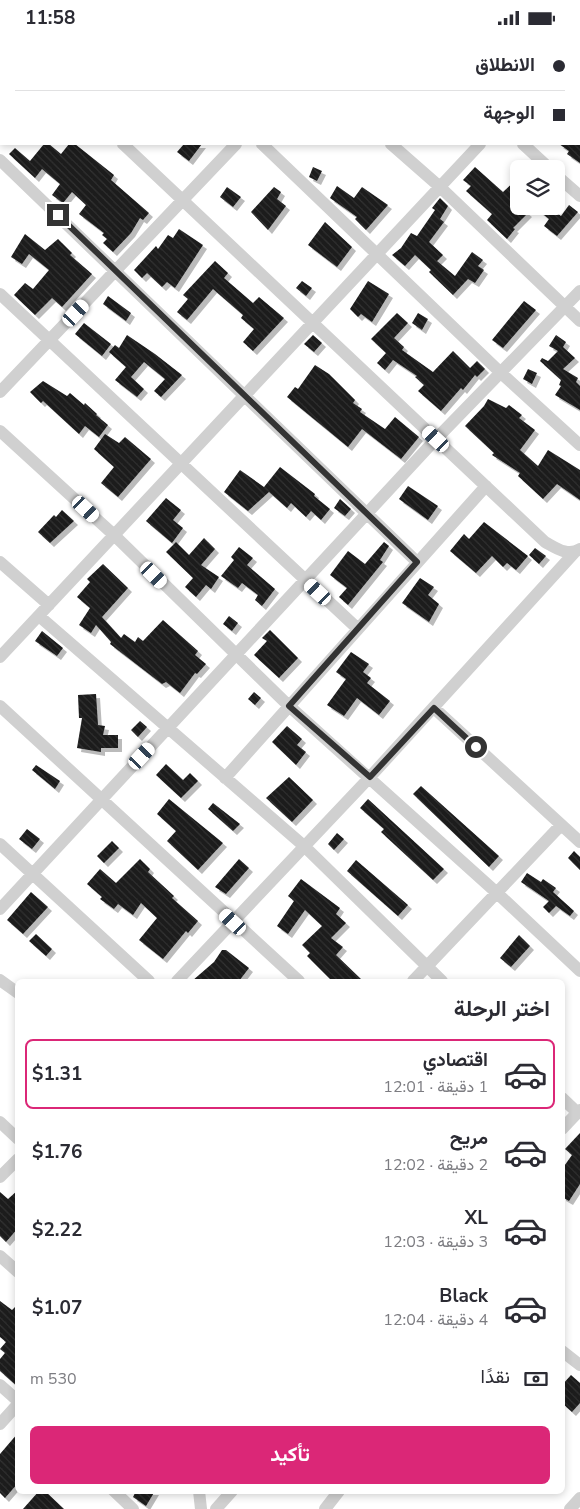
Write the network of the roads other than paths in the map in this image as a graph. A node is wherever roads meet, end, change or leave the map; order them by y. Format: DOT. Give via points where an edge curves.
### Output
graph roads {
  1 [pos="124,145"];
  2 [pos="235,145"];
  3 [pos="263,145"];
  4 [pos="392,145"];
  5 [pos="479,145"];
  6 [pos="524,145"];
  7 [pos="0,160"];
  8 [pos="540,160"];
  9 [pos="565,183"];
  10 [pos="440,187"];
  11 [pos="580,196"];
  12 [pos="182,200"];
  13 [pos="376,255"];
  14 [pos="115,271"];
  15 [pos="580,291"];
  16 [pos="0,294"];
  17 [pos="565,307"];
  18 [pos="580,321"];
  19 [pos="312,323"];
  20 [pos="49,340"];
  21 [pos="501,373"];
  22 [pos="0,392"];
  23 [pos="244,396"];
  24 [pos="0,431"];
  25 [pos="436,439"];
  26 [pos="580,445"];
  27 [pos="181,464"];
  28 [pos="486,486"];
  29 [pos="367,514"];
  30 [pos="114,535"];
  31 [pos="577,551"];
  32 [pos="0,562"];
  33 [pos="417,562"];
  34 [pos="305,580"];
  35 [pos="49,605"];
  36 [pos="39,616"];
  37 [pos="358,629"];
  38 [pos="235,655"];
  39 [pos="0,657"];
  40 [pos="0,706"];
  41 [pos="289,706"];
  42 [pos="434,708"];
  43 [pos="168,727"];
  44 [pos="370,777"];
  45 [pos="225,778"];
  46 [pos="102,799"];
  47 [pos="561,825"];
  48 [pos="580,842"];
  49 [pos="0,844"];
  50 [pos="304,846"];
  51 [pos="32,874"];
  52 [pos="497,893"];
  53 [pos="0,909"];
  54 [pos="233,922"];
  55 [pos="427,966"];
  56 [pos="580,971"];
  57 [pos="147,979"];
  58 [pos="179,979"];
  59 [pos="296,979"];
  60 [pos="415,979"];
  61 [pos="440,979"];
  62 [pos="0,980"];
  63 [pos="15,991"];
  64 [pos="565,1100"];
  65 [pos="579,1111"];
  66 [pos="0,1123"];
  67 [pos="565,1126"];
  68 [pos="15,1136"];
  69 [pos="15,1162"];
  70 [pos="0,1177"];
  71 [pos="0,1256"];
  72 [pos="15,1269"];
  73 [pos="565,1353"];
  74 [pos="580,1365"];
  75 [pos="0,1385"];
  76 [pos="15,1400"];
  77 [pos="15,1406"];
  78 [pos="0,1424"];
  79 [pos="117,1494"];
  80 [pos="200,1494"];
  81 [pos="229,1494"];
  82 [pos="337,1494"];
  83 [pos="580,1498"];
  84 [pos="133,1509"];
  85 [pos="202,1509"];
  86 [pos="216,1509"];
  87 [pos="325,1509"];
  88 [pos="570,1509"];
  1 -- 12 [label="street"];
  2 -- 12 [label="street"];
  3 -- 13 [label="street"];
  4 -- 10 [label="street"];
  5 -- 10 [label="street"];
  6 -- 8 [label="street"];
  7 -- 14 [label="street"];
  9 -- 11 [label="street"];
  10 -- 13 [label="street"];
  10 -- 17 [label="street"];
  12 -- 14 [label="street"];
  12 -- 19 [label="street"];
  13 -- 19 [label="street"];
  13 -- 21 [label="street"];
  14 -- 20 [label="street"];
  14 -- 23 [label="street"];
  15 -- 17 [label="street"];
  16 -- 20 [label="street"];
  17 -- 18 [label="street"];
  17 -- 21 [label="street"];
  19 -- 23 [label="street"];
  19 -- 25 [label="street"];
  20 -- 22 [label="street"];
  20 -- 27 [label="street"];
  21 -- 25 [label="street"];
  21 -- 26 [label="street"];
  23 -- 27 [label="street"];
  23 -- 29 [label="street"];
  24 -- 30 [label="street"];
  25 -- 28 [label="street"];
  25 -- 29 [label="street"];
  27 -- 30 [label="street"];
  27 -- 34 [label="street"];
  28 -- 31 [label="street" via="559,551"];
  28 -- 33 [label="street"];
  29 -- 33 [label="street"];
  29 -- 34 [label="street"];
  30 -- 35 [label="street"];
  30 -- 38 [label="street"];
  31 -- 42 [label="street"];
  32 -- 35 [label="street"];
  33 -- 37 [label="street"];
  34 -- 37 [label="street"];
  34 -- 38 [label="street"];
  35 -- 36 [label="street"];
  36 -- 39 [label="street"];
  36 -- 43 [label="street"];
  37 -- 41 [label="street"];
  38 -- 41 [label="street"];
  38 -- 43 [label="street"];
  40 -- 46 [label="street"];
  41 -- 44 [label="street"];
  41 -- 45 [label="street"];
  42 -- 44 [label="street"];
  42 -- 47 [label="street"];
  43 -- 45 [label="street"];
  43 -- 46 [label="street"];
  44 -- 50 [label="street"];
  44 -- 52 [label="street"];
  45 -- 50 [label="street"];
  46 -- 51 [label="street"];
  46 -- 54 [label="street"];
  47 -- 48 [label="street"];
  47 -- 52 [label="street"];
  49 -- 51 [label="street"];
  50 -- 54 [label="street"];
  50 -- 55 [label="street"];
  51 -- 53 [label="street"];
  51 -- 57 [label="street"];
  52 -- 55 [label="street"];
  52 -- 56 [label="street"];
  54 -- 58 [label="street"];
  54 -- 59 [label="street"];
  55 -- 60 [label="street"];
  55 -- 61 [label="street"];
  62 -- 63 [label="street"];
  64 -- 65 [label="street"];
  65 -- 67 [label="street"];
  66 -- 68 [label="street"];
  69 -- 70 [label="street"];
  71 -- 72 [label="street"];
  73 -- 74 [label="street"];
  75 -- 76 [label="street"];
  77 -- 78 [label="street"];
  79 -- 84 [label="street"];
  80 -- 85 [label="street"];
  81 -- 86 [label="street"];
  82 -- 87 [label="street"];
  83 -- 88 [label="street"];
}
